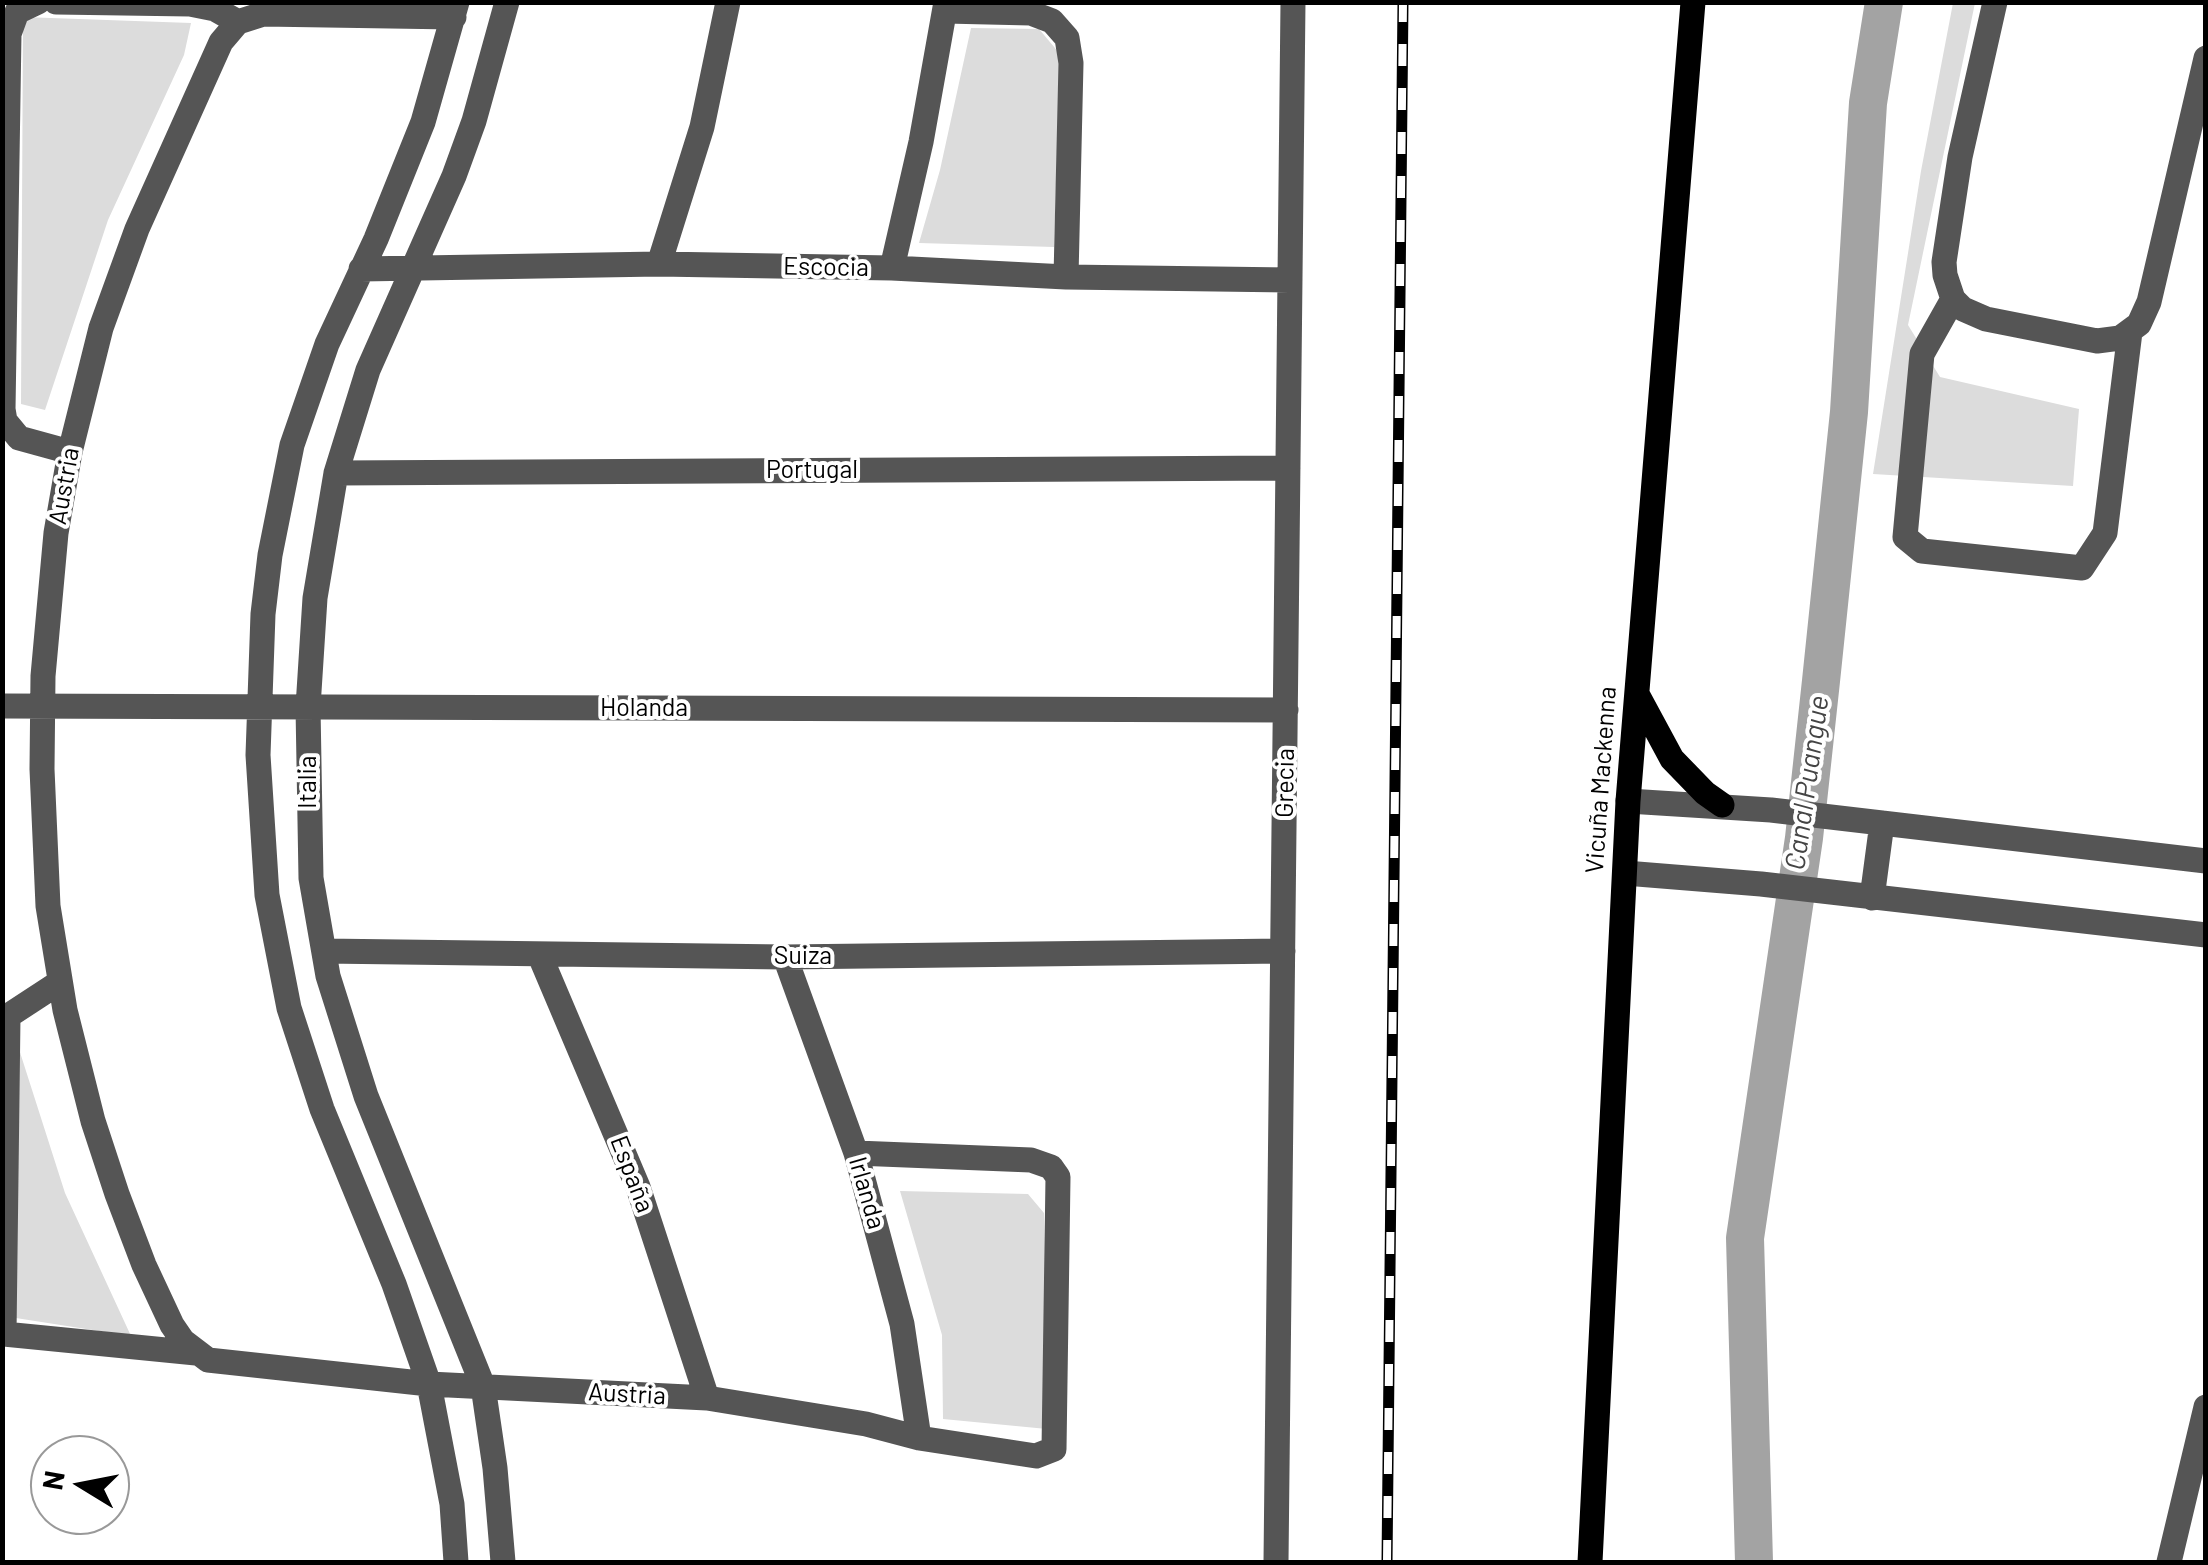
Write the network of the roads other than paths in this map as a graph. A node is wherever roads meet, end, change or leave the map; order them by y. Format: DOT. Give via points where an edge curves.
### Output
graph roads {
  1 [pos="38,2"];
  2 [pos="56,2"];
  3 [pos="508,2"];
  4 [pos="728,2"];
  5 [pos="1293,2"];
  6 [pos="1693,2"];
  7 [pos="1994,2"];
  8 [pos="945,7"];
  9 [pos="456,10"];
  10 [pos="238,22"];
  11 [pos="2206,58"];
  12 [pos="2200,110"];
  13 [pos="658,264"];
  14 [pos="892,268"];
  15 [pos="362,269"];
  16 [pos="412,270"];
  17 [pos="1066,278"];
  18 [pos="1290,280"];
  19 [pos="1954,299"];
  20 [pos="2130,332"];
  21 [pos="70,452"];
  22 [pos="1288,468"];
  23 [pos="336,473"];
  24 [pos="1638,694"];
  25 [pos="2,706"];
  26 [pos="42,706"];
  27 [pos="258,707"];
  28 [pos="308,707"];
  29 [pos="1286,710"];
  30 [pos="1628,801"];
  31 [pos="1722,804"];
  32 [pos="1871,822"];
  33 [pos="2206,861"];
  34 [pos="1624,873"];
  35 [pos="1872,898"];
  36 [pos="2206,935"];
  37 [pos="324,951"];
  38 [pos="1283,951"];
  39 [pos="540,956"];
  40 [pos="785,957"];
  41 [pos="60,982"];
  42 [pos="856,1153"];
  43 [pos="196,1353"];
  44 [pos="430,1384"];
  45 [pos="483,1386"];
  46 [pos="708,1398"];
  47 [pos="2206,1406"];
  48 [pos="920,1438"];
  49 [pos="456,1562"];
  50 [pos="502,1562"];
  51 [pos="1276,1562"];
  52 [pos="1590,1562"];
  53 [pos="2169,1562"];
  1 -- 21 [label="street" via="17,12 9,34 3,410 19,438"];
  2 -- 10 [label="street" via="190,4"];
  3 -- 16 [label="street, Italia" via="474,120"];
  4 -- 13 [label="street" via="702,127"];
  5 -- 18 [label="street, Grecia"];
  6 -- 24 [label="main road, Vicuña Mackenna"];
  7 -- 19 [label="street" via="1946,244 1944,275"];
  8 -- 14 [label="street"];
  8 -- 17 [label="street" via="1042,16 1067,38"];
  9 -- 10 [label="street" via="263,14"];
  9 -- 15 [label="street, Italia" via="424,122"];
  10 -- 21 [label="street, Austria" via="221,42 137,229 101,328"];
  11 -- 12 [label="street"];
  12 -- 20 [label="street" via="2149,302"];
  13 -- 14 [label="street, Escocia"];
  13 -- 16 [label="street, Escocia"];
  14 -- 17 [label="street, Escocia"];
  15 -- 16 [label="street, Escocia"];
  15 -- 27 [label="street, Italia" via="308,396 280,495"];
  16 -- 23 [label="street, Italia" via="368,370"];
  17 -- 18 [label="street, Escocia"];
  18 -- 22 [label="street, Grecia"];
  19 -- 20 [label="street" via="1986,319 2097,341"];
  19 -- 20 [label="street" via="1922,354 1904,537 1922,551 2082,568 2105,534"];
  21 -- 26 [label="street, Austria" via="56,532"];
  22 -- 23 [label="street, Portugal"];
  22 -- 29 [label="street, Grecia"];
  23 -- 28 [label="street, Italia" via="315,598"];
  24 -- 30 [label="main road, Vicuña Mackenna"];
  24 -- 31 [label="main road" via="1672,759"];
  25 -- 26 [label="street, Holanda"];
  26 -- 27 [label="street, Holanda"];
  26 -- 41 [label="street, Austria" via="48,906"];
  27 -- 28 [label="street, Holanda"];
  27 -- 44 [label="street, Italia" via="265,878 289,1008"];
  28 -- 29 [label="street, Holanda"];
  28 -- 37 [label="street, Italia" via="312,878"];
  29 -- 38 [label="street, Grecia"];
  30 -- 31 [label="street"];
  30 -- 34 [label="main road, Vicuña Mackenna"];
  31 -- 32 [label="street"];
  32 -- 33 [label="street"];
  32 -- 35 [label="street"];
  34 -- 35 [label="street"];
  34 -- 52 [label="main road, Vicuña Mackenna"];
  35 -- 36 [label="street"];
  37 -- 39 [label="street, Suiza"];
  37 -- 45 [label="street, Italia" via="366,1096"];
  38 -- 40 [label="street, Suiza"];
  38 -- 51 [label="street, Grecia"];
  39 -- 40 [label="street, Suiza"];
  39 -- 46 [label="street, España" via="638,1187"];
  40 -- 42 [label="street, Irlanda"];
  41 -- 43 [label="street, Austria" via="117,1194 172,1325"];
  41 -- 43 [label="street, Austria" via="8,1016 4,1334"];
  42 -- 48 [label="street, Irlanda" via="902,1324"];
  42 -- 48 [label="street, Austria" via="1031,1160 1058,1177 1054,1449 1036,1456"];
  43 -- 44 [label="street, Austria" via="253,1367"];
  44 -- 45 [label="street, Austria"];
  44 -- 49 [label="street, Italia"];
  45 -- 46 [label="street, Austria"];
  45 -- 50 [label="street, Italia"];
  46 -- 48 [label="street, Austria"];
  47 -- 53 [label="street"];
}
